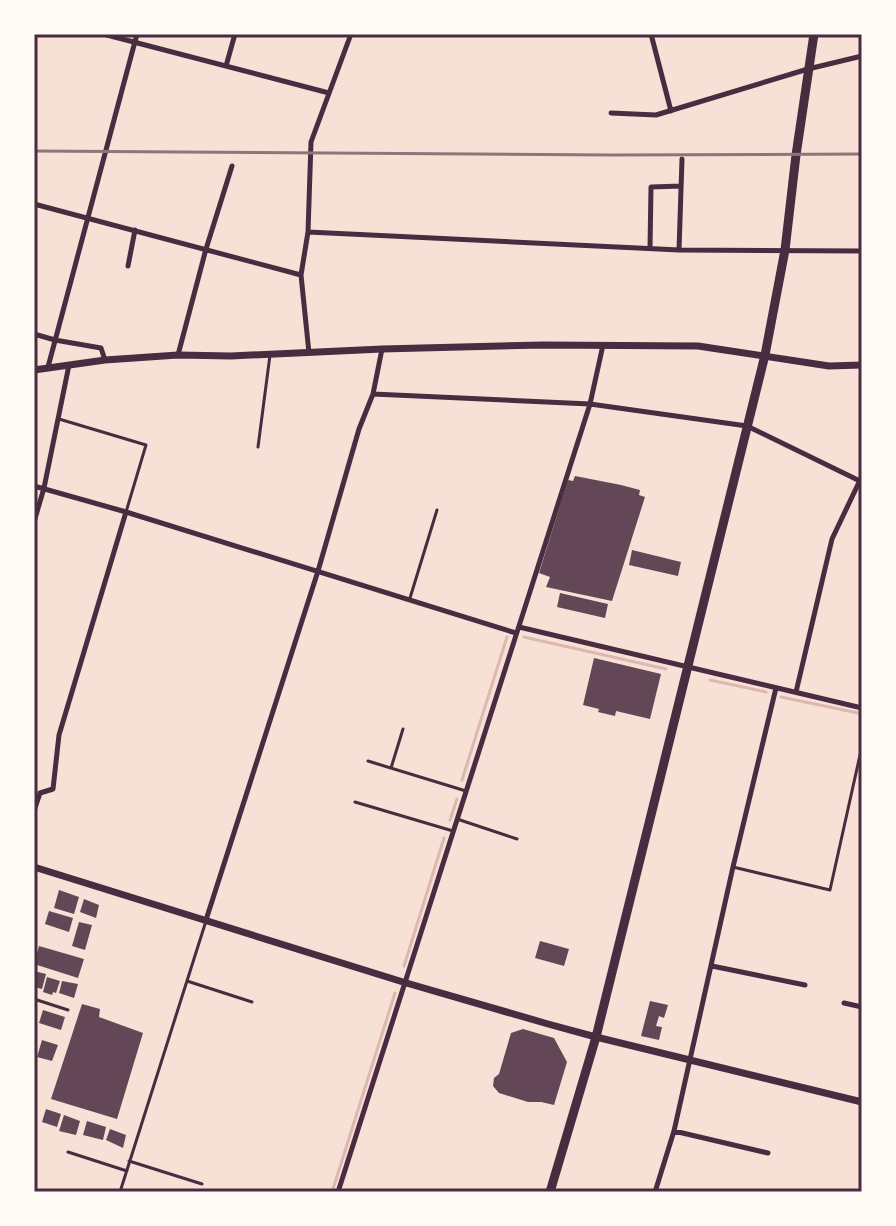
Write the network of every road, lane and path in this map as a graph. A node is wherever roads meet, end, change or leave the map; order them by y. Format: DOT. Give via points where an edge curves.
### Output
graph roads {
  1 [pos="103,34"];
  2 [pos="137,34"];
  3 [pos="235,34"];
  4 [pos="351,34"];
  5 [pos="651,34"];
  6 [pos="814,34"];
  7 [pos="135,42"];
  8 [pos="862,56"];
  9 [pos="226,66"];
  10 [pos="808,69"];
  11 [pos="329,93"];
  12 [pos="671,111"];
  13 [pos="611,113"];
  14 [pos="682,159"];
  15 [pos="232,166"];
  16 [pos="681,186"];
  17 [pos="34,204"];
  18 [pos="88,218"];
  19 [pos="135,230"];
  20 [pos="308,232"];
  21 [pos="650,248"];
  22 [pos="206,249"];
  23 [pos="679,250"];
  24 [pos="785,250"];
  25 [pos="862,251"];
  26 [pos="128,266"];
  27 [pos="301,275"];
  28 [pos="34,334"];
  29 [pos="55,340"];
  30 [pos="603,345"];
  31 [pos="382,349"];
  32 [pos="309,353"];
  33 [pos="178,355"];
  34 [pos="270,355"];
  35 [pos="765,355"];
  36 [pos="105,360"];
  37 [pos="69,365"];
  38 [pos="862,365"];
  39 [pos="48,367"];
  40 [pos="34,370"];
  41 [pos="373,394"];
  42 [pos="590,404"];
  43 [pos="59,419"];
  44 [pos="747,426"];
  45 [pos="258,447"];
  46 [pos="861,479"];
  47 [pos="34,486"];
  48 [pos="44,488"];
  49 [pos="437,510"];
  50 [pos="126,512"];
  51 [pos="34,522"];
  52 [pos="318,571"];
  53 [pos="409,600"];
  54 [pos="517,630"];
  55 [pos="689,667"];
  56 [pos="776,688"];
  57 [pos="796,692"];
  58 [pos="862,708"];
  59 [pos="403,729"];
  60 [pos="862,746"];
  61 [pos="368,761"];
  62 [pos="391,768"];
  63 [pos="466,791"];
  64 [pos="355,802"];
  65 [pos="34,811"];
  66 [pos="457,819"];
  67 [pos="453,831"];
  68 [pos="517,839"];
  69 [pos="34,867"];
  70 [pos="733,867"];
  71 [pos="206,920"];
  72 [pos="712,966"];
  73 [pos="187,981"];
  74 [pos="403,982"];
  75 [pos="805,985"];
  76 [pos="34,999"];
  77 [pos="252,1002"];
  78 [pos="844,1003"];
  79 [pos="862,1007"];
  80 [pos="68,1010"];
  81 [pos="596,1037"];
  82 [pos="690,1060"];
  83 [pos="862,1102"];
  84 [pos="674,1131"];
  85 [pos="68,1152"];
  86 [pos="768,1153"];
  87 [pos="129,1161"];
  88 [pos="127,1171"];
  89 [pos="202,1184"];
  90 [pos="120,1192"];
  91 [pos="338,1192"];
  92 [pos="550,1192"];
  93 [pos="655,1192"];
  1 -- 7 [label="street"];
  2 -- 7 [label="street"];
  3 -- 9 [label="street"];
  4 -- 11 [label="street"];
  5 -- 12 [label="street"];
  6 -- 10 [label="main road"];
  7 -- 9 [label="street"];
  7 -- 18 [label="street"];
  8 -- 10 [label="street"];
  9 -- 11 [label="street"];
  10 -- 12 [label="street"];
  10 -- 24 [label="main road"];
  11 -- 20 [label="street" via="311,142"];
  12 -- 13 [label="street"];
  14 -- 16 [label="street"];
  15 -- 22 [label="street"];
  16 -- 21 [label="street" via="651,187"];
  16 -- 23 [label="street"];
  17 -- 18 [label="street"];
  18 -- 19 [label="street"];
  18 -- 29 [label="street"];
  19 -- 22 [label="street"];
  19 -- 26 [label="street"];
  20 -- 21 [label="street"];
  20 -- 27 [label="street"];
  21 -- 23 [label="street"];
  22 -- 27 [label="street"];
  22 -- 33 [label="street"];
  23 -- 24 [label="street"];
  24 -- 25 [label="street"];
  24 -- 35 [label="main road"];
  27 -- 32 [label="street"];
  28 -- 29 [label="street"];
  29 -- 36 [label="street" via="101,348"];
  29 -- 39 [label="street"];
  30 -- 31 [label="street"];
  30 -- 35 [label="street" via="698,346"];
  30 -- 42 [label="street"];
  31 -- 32 [label="street"];
  31 -- 41 [label="street"];
  32 -- 34 [label="street"];
  33 -- 34 [label="street"];
  33 -- 36 [label="street"];
  34 -- 45 [label="lane"];
  35 -- 38 [label="street" via="829,366"];
  35 -- 44 [label="main road"];
  36 -- 37 [label="street"];
  37 -- 39 [label="street"];
  37 -- 43 [label="street"];
  39 -- 40 [label="street"];
  41 -- 42 [label="street"];
  41 -- 52 [label="street"];
  42 -- 44 [label="street"];
  42 -- 54 [label="street"];
  43 -- 48 [label="street"];
  43 -- 50 [label="lane" via="146,445"];
  44 -- 46 [label="street"];
  44 -- 55 [label="main road"];
  46 -- 57 [label="street" via="832,539"];
  47 -- 48 [label="street"];
  48 -- 50 [label="street"];
  48 -- 51 [label="street"];
  49 -- 53 [label="lane"];
  50 -- 52 [label="street"];
  50 -- 65 [label="street" via="59,735 53,789 40,793"];
  52 -- 53 [label="street"];
  52 -- 71 [label="street"];
  53 -- 54 [label="street"];
  54 -- 55 [label="street"];
  54 -- 63 [label="street"];
  55 -- 56 [label="street"];
  55 -- 81 [label="main road"];
  56 -- 57 [label="street"];
  56 -- 70 [label="street"];
  57 -- 58 [label="street"];
  59 -- 62 [label="lane"];
  60 -- 70 [label="lane" via="830,890"];
  61 -- 62 [label="lane"];
  62 -- 63 [label="lane"];
  63 -- 66 [label="street"];
  64 -- 67 [label="lane"];
  66 -- 67 [label="street"];
  66 -- 68 [label="lane"];
  67 -- 74 [label="street"];
  69 -- 71 [label="street"];
  70 -- 72 [label="street"];
  71 -- 73 [label="lane"];
  71 -- 74 [label="street"];
  72 -- 75 [label="street"];
  72 -- 82 [label="street"];
  73 -- 77 [label="lane"];
  73 -- 87 [label="lane"];
  74 -- 81 [label="street"];
  74 -- 91 [label="street"];
  76 -- 80 [label="lane"];
  78 -- 79 [label="street"];
  81 -- 82 [label="street"];
  81 -- 92 [label="main road"];
  82 -- 83 [label="street"];
  82 -- 84 [label="street"];
  84 -- 86 [label="street"];
  84 -- 93 [label="street"];
  85 -- 88 [label="lane"];
  87 -- 88 [label="lane"];
  87 -- 89 [label="lane"];
  88 -- 90 [label="lane"];
}
